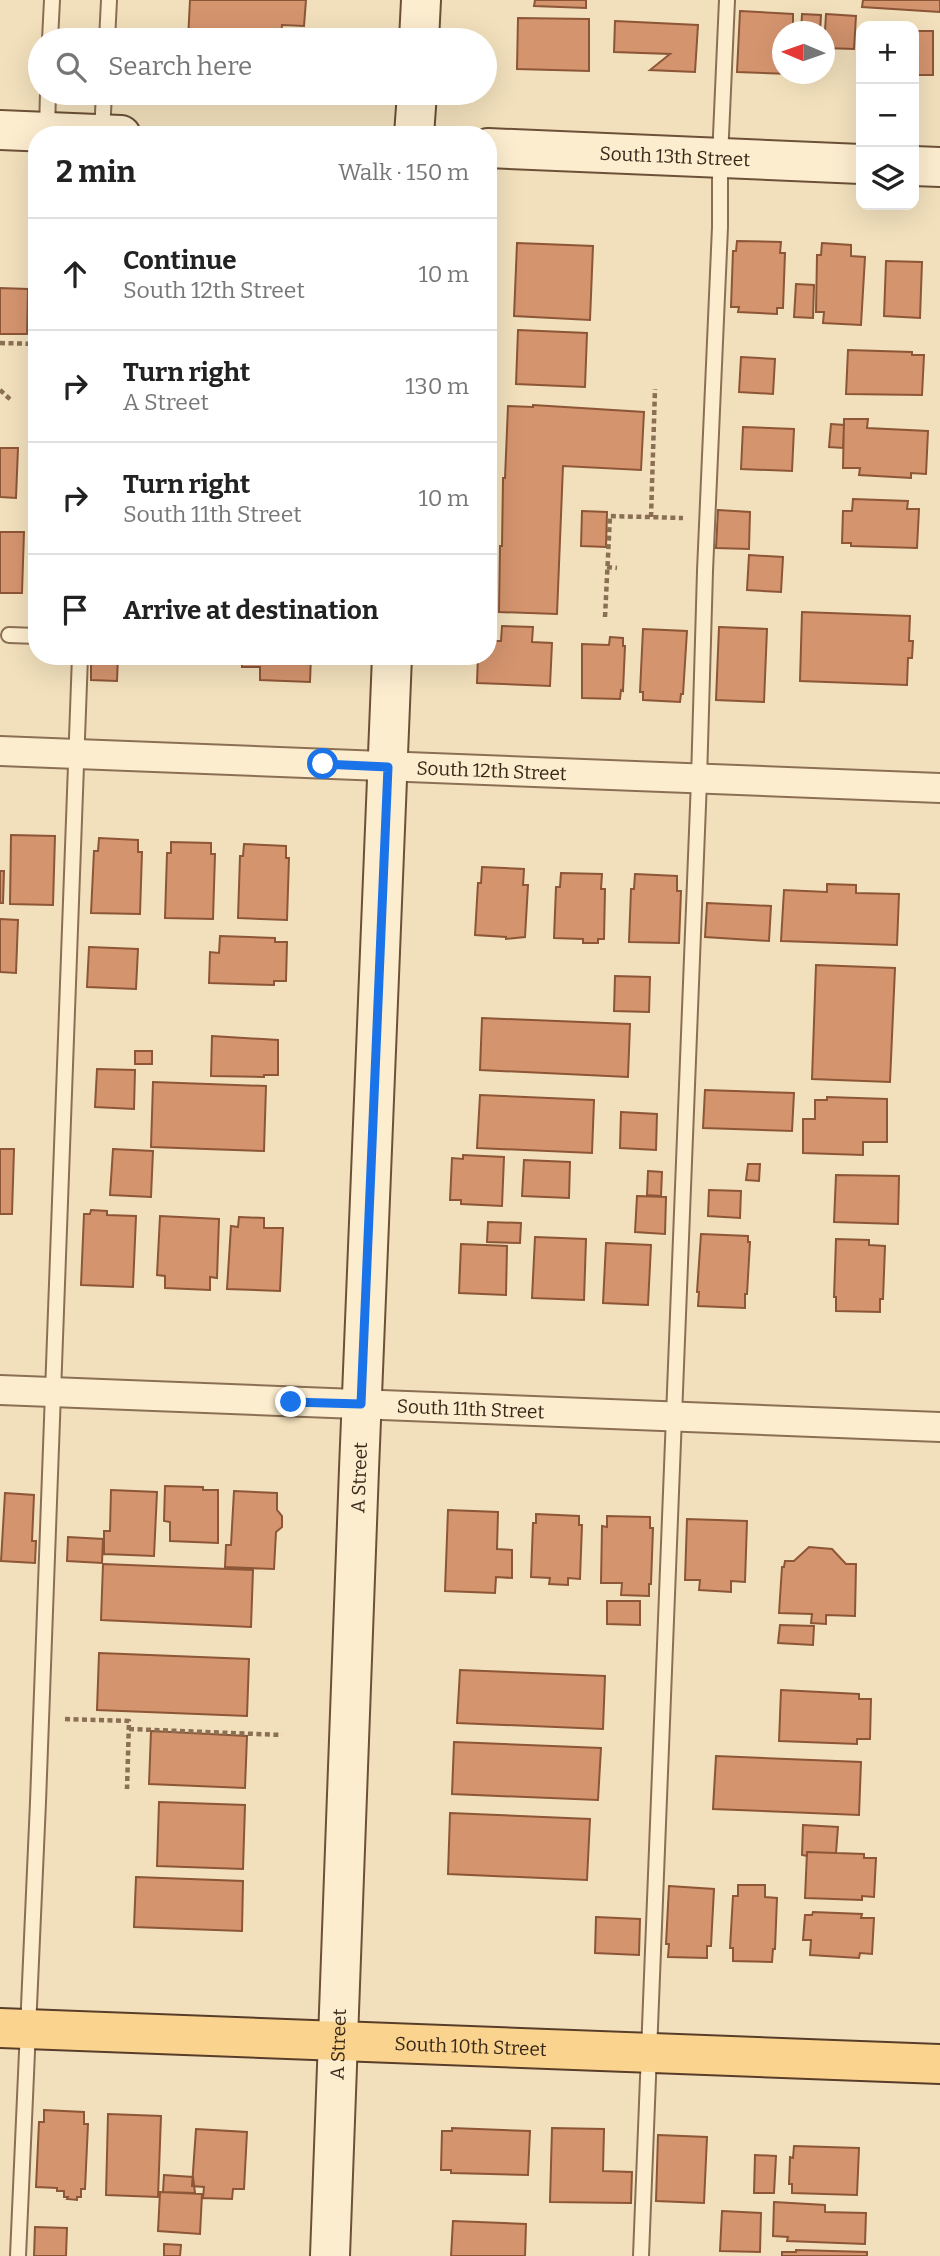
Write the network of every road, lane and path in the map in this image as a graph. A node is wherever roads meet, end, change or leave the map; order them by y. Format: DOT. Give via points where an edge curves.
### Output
graph roads {
  1 [pos="52,0"];
  2 [pos="109,0"];
  3 [pos="421,0"];
  4 [pos="727,0"];
  5 [pos="51,28"];
  6 [pos="108,28"];
  7 [pos="420,28"];
  8 [pos="48,105"];
  9 [pos="103,105"];
  10 [pos="415,105"];
  11 [pos="47,126"];
  12 [pos="102,126"];
  13 [pos="414,126"];
  14 [pos="0,130"];
  15 [pos="28,131"];
  16 [pos="497,148"];
  17 [pos="720,158"];
  18 [pos="856,164"];
  19 [pos="919,166"];
  20 [pos="940,167"];
  21 [pos="0,343"];
  22 [pos="28,344"];
  23 [pos="655,389"];
  24 [pos="0,390"];
  25 [pos="12,401"];
  26 [pos="651,517"];
  27 [pos="707,519"];
  28 [pos="607,567"];
  29 [pos="617,568"];
  30 [pos="605,617"];
  31 [pos="9,635"];
  32 [pos="28,636"];
  33 [pos="80,665"];
  34 [pos="392,665"];
  35 [pos="0,751"];
  36 [pos="77,755"];
  37 [pos="388,767"];
  38 [pos="699,780"];
  39 [pos="940,788"];
  40 [pos="0,1390"];
  41 [pos="52,1393"];
  42 [pos="361,1404"];
  43 [pos="673,1416"];
  44 [pos="940,1427"];
  45 [pos="40,1718"];
  46 [pos="129,1728"];
  47 [pos="282,1735"];
  48 [pos="119,1757"];
  49 [pos="128,1757"];
  50 [pos="127,1789"];
  51 [pos="13,2028"];
  52 [pos="338,2040"];
  53 [pos="649,2053"];
  54 [pos="940,2064"];
  55 [pos="19,2256"];
  56 [pos="330,2256"];
  57 [pos="641,2256"];
  1 -- 5 [label="lane"];
  2 -- 6 [label="lane"];
  3 -- 7 [label="main road"];
  4 -- 17 [label="lane"];
  8 -- 11 [label="lane"];
  9 -- 12 [label="lane"];
  10 -- 13 [label="main road"];
  14 -- 15 [label="main road"];
  16 -- 17 [label="main road, South 13th Street"];
  17 -- 18 [label="main road, South 13th Street"];
  17 -- 27 [label="lane"];
  19 -- 20 [label="main road"];
  21 -- 22 [label="path"];
  23 -- 26 [label="path"];
  24 -- 25 [label="path"];
  26 -- 27 [label="path"];
  26 -- 28 [label="path" via="610,516"];
  27 -- 38 [label="lane"];
  28 -- 29 [label="path"];
  28 -- 30 [label="path"];
  31 -- 32 [label="lane"];
  33 -- 36 [label="lane"];
  34 -- 37 [label="main road, A Street"];
  35 -- 36 [label="street, South 12th Street"];
  36 -- 37 [label="street, South 12th Street"];
  36 -- 41 [label="lane"];
  37 -- 38 [label="street, South 12th Street"];
  37 -- 42 [label="main road, A Street"];
  38 -- 39 [label="street, South 12th Street"];
  38 -- 43 [label="lane"];
  40 -- 41 [label="street, South 11th Street"];
  41 -- 42 [label="street, South 11th Street"];
  41 -- 45 [label="lane"];
  42 -- 43 [label="street, South 11th Street"];
  42 -- 52 [label="main road, A Street"];
  43 -- 44 [label="street, South 11th Street"];
  43 -- 53 [label="lane"];
  45 -- 46 [label="path" via="129,1721"];
  45 -- 51 [label="lane"];
  46 -- 47 [label="path"];
  46 -- 49 [label="path"];
  48 -- 49 [label="path"];
  49 -- 50 [label="path"];
  51 -- 52 [label="main road, South 10th Street"];
  51 -- 55 [label="lane"];
  52 -- 53 [label="main road, South 10th Street"];
  52 -- 56 [label="main road, A Street"];
  53 -- 54 [label="main road, South 10th Street"];
  53 -- 57 [label="lane"];
}
